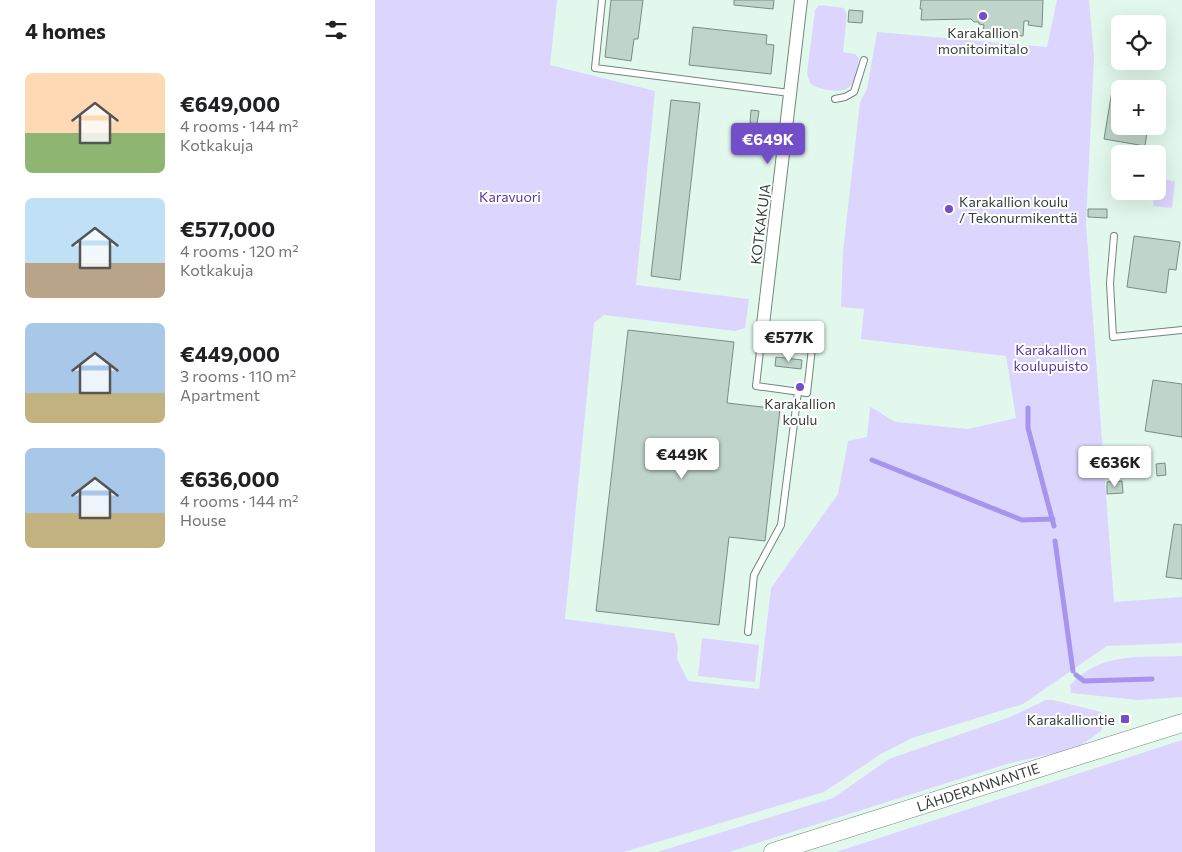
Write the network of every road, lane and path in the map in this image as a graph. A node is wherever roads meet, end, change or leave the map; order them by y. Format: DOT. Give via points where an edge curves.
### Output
graph roads {
  1 [pos="602,0"];
  2 [pos="801,0"];
  3 [pos="864,60"];
  4 [pos="790,93"];
  5 [pos="835,99"];
  6 [pos="1114,236"];
  7 [pos="808,326"];
  8 [pos="1182,330"];
  9 [pos="763,333"];
  10 [pos="798,392"];
  11 [pos="748,632"];
  12 [pos="1182,723"];
  13 [pos="773,852"];
  1 -- 4 [label="lane" via="595,68"];
  2 -- 4 [label="street, KOTKAKUJA"];
  3 -- 5 [label="lane" via="854,92"];
  4 -- 9 [label="street, KOTKAKUJA"];
  6 -- 8 [label="lane" via="1110,282 1113,336"];
  7 -- 10 [label="lane" via="814,330 807,393"];
  9 -- 10 [label="lane" via="756,386"];
  10 -- 11 [label="lane" via="781,525 754,575"];
  12 -- 13 [label="main road, LÄHDERANNANTIE"];
}
